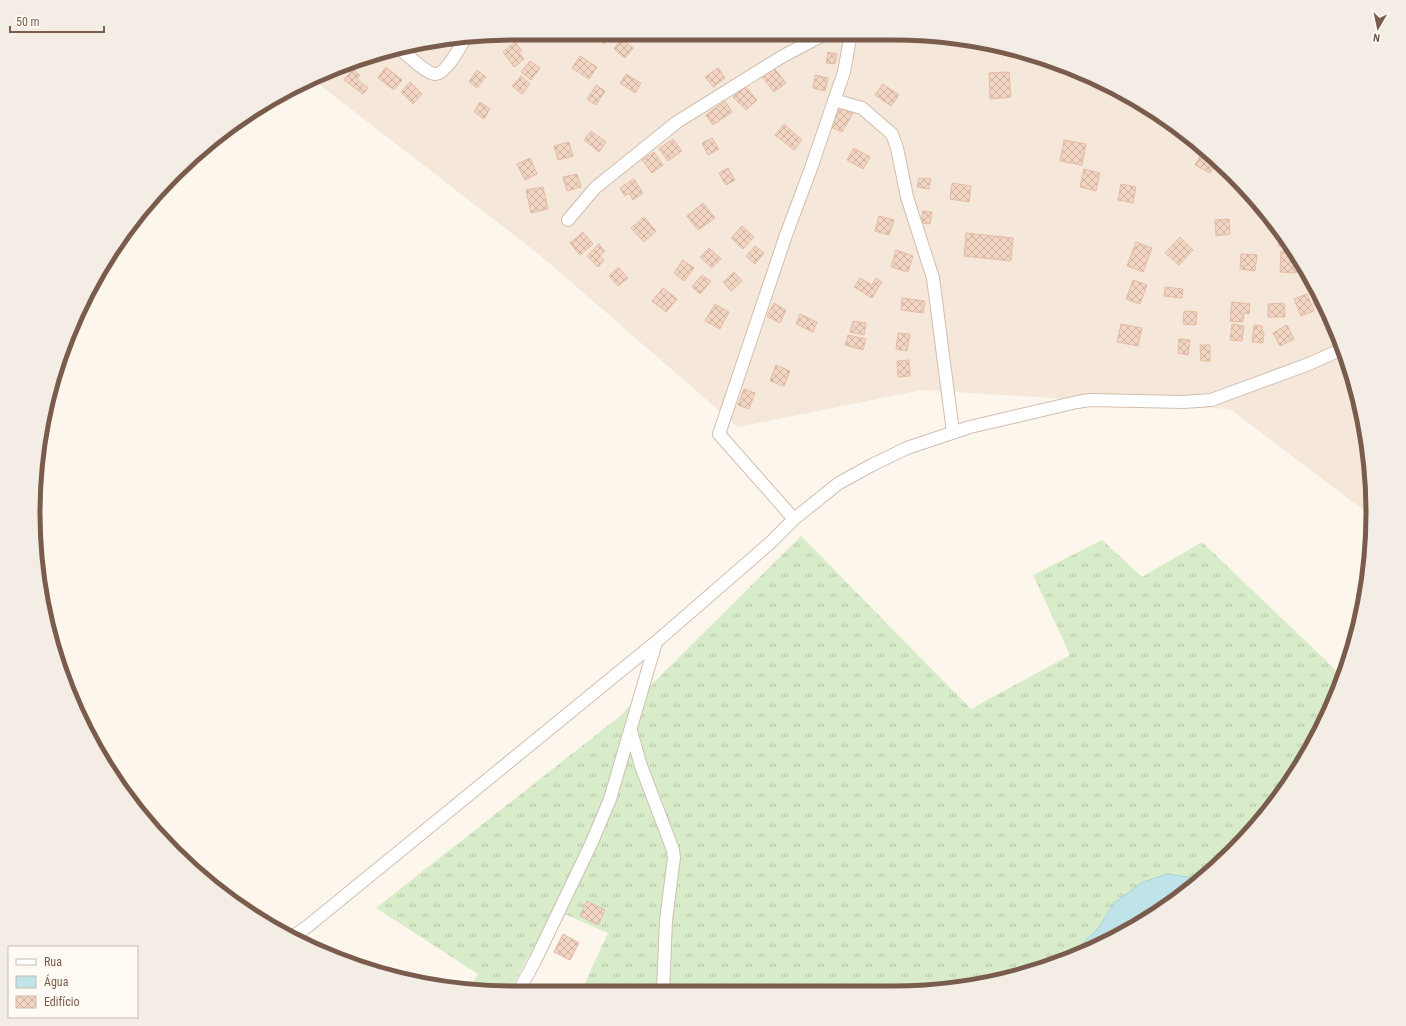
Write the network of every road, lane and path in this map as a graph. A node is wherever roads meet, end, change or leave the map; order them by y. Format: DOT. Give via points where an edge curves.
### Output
graph roads {
  1 [pos="814,40"];
  2 [pos="850,40"];
  3 [pos="462,43"];
  4 [pos="405,53"];
  5 [pos="834,100"];
  6 [pos="568,220"];
  7 [pos="1337,351"];
  8 [pos="953,432"];
  9 [pos="794,519"];
  10 [pos="656,642"];
  11 [pos="631,731"];
  12 [pos="297,933"];
  13 [pos="521,986"];
  14 [pos="663,986"];
  1 -- 6 [label="street" via="783,56 678,122 595,188"];
  2 -- 5 [label="street" via="844,72"];
  3 -- 4 [label="street" via="442,72 436,74 428,72"];
  5 -- 8 [label="street" via="862,108 892,134 907,197 933,278"];
  5 -- 9 [label="street" via="719,434"];
  7 -- 8 [label="street" via="1211,400 1090,400"];
  8 -- 9 [label="street" via="907,448 872,465 840,483"];
  9 -- 10 [label="street"];
  10 -- 11 [label="street"];
  10 -- 12 [label="street"];
  11 -- 13 [label="street" via="610,799 592,842"];
  11 -- 14 [label="street" via="641,766 673,850"];
}
